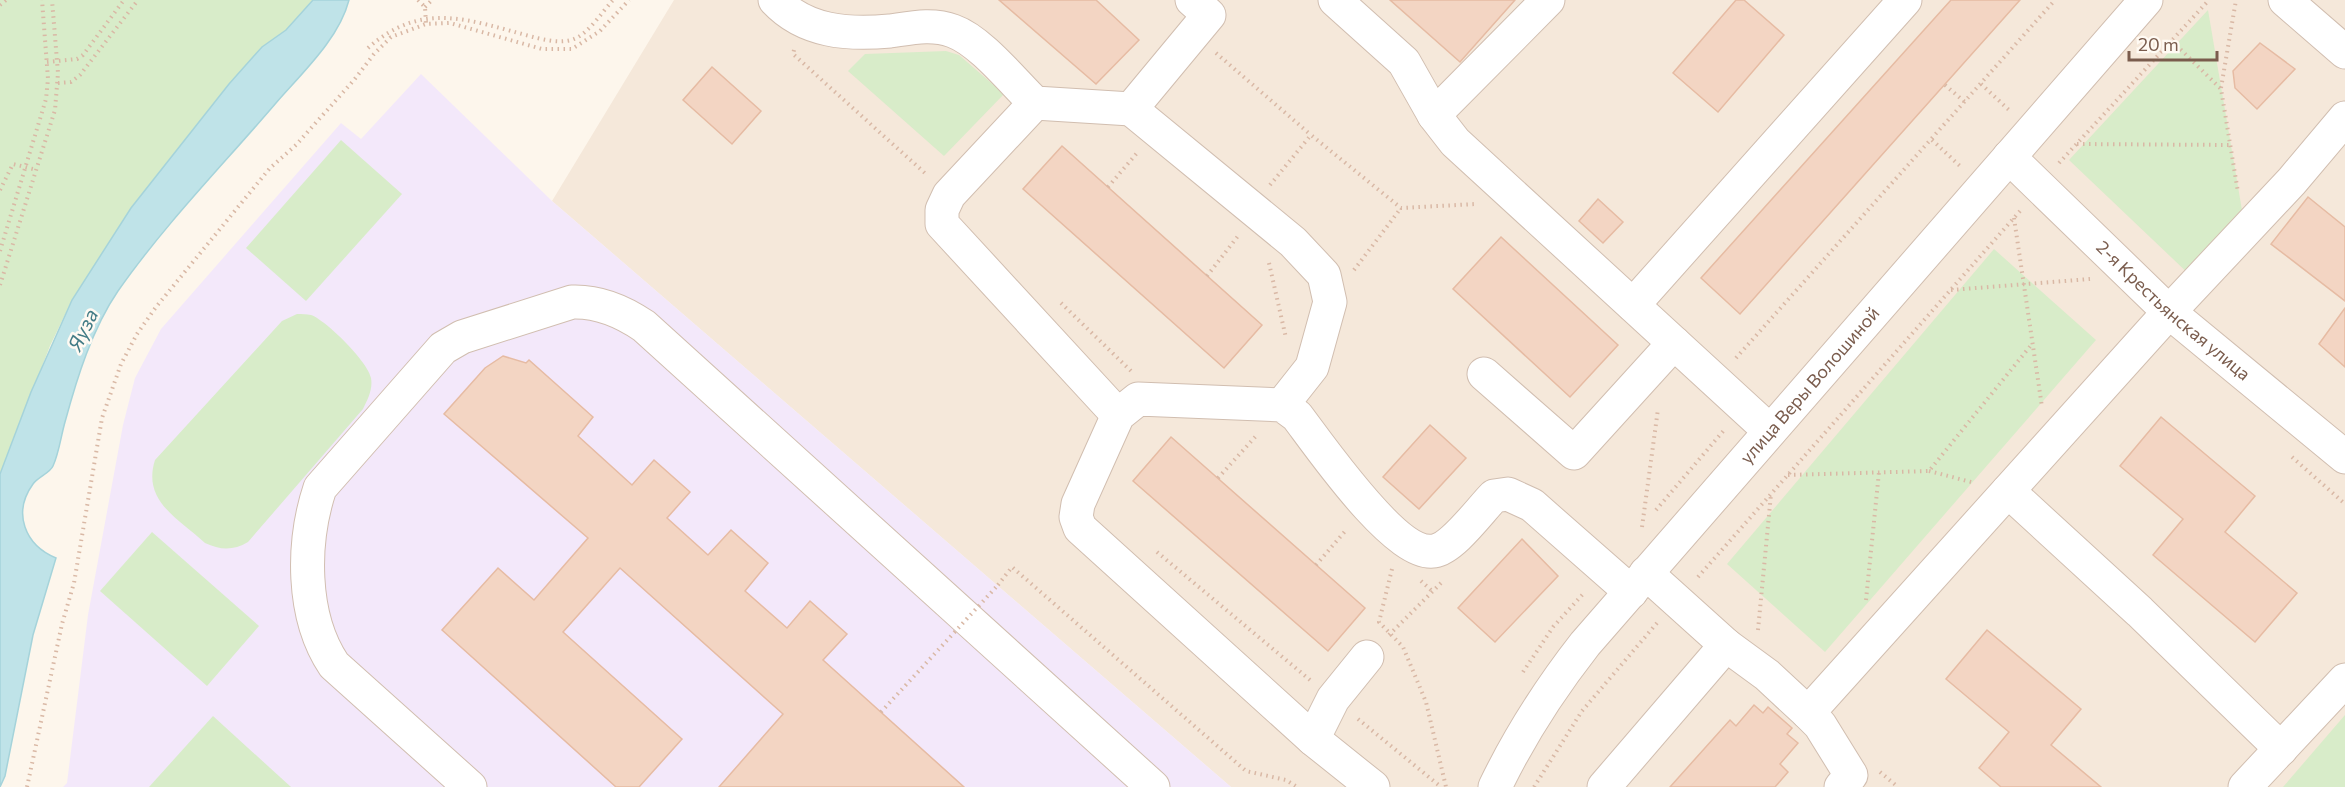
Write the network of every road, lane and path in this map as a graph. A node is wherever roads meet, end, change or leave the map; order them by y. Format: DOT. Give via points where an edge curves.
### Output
graph roads {
  1 [pos="6,0"];
  2 [pos="42,0"];
  3 [pos="52,0"];
  4 [pos="124,0"];
  5 [pos="138,0"];
  6 [pos="418,0"];
  7 [pos="432,0"];
  8 [pos="613,0"];
  9 [pos="630,0"];
  10 [pos="775,0"];
  11 [pos="1335,0"];
  12 [pos="1548,0"];
  13 [pos="1905,0"];
  14 [pos="2055,0"];
  15 [pos="2146,0"];
  16 [pos="2209,0"];
  17 [pos="2236,0"];
  18 [pos="2285,0"];
  19 [pos="0,5"];
  20 [pos="1208,5"];
  21 [pos="425,7"];
  22 [pos="425,15"];
  23 [pos="426,24"];
  24 [pos="2172,41"];
  25 [pos="368,48"];
  26 [pos="1213,51"];
  27 [pos="2345,52"];
  28 [pos="57,61"];
  29 [pos="47,62"];
  30 [pos="58,83"];
  31 [pos="1981,84"];
  32 [pos="1945,85"];
  33 [pos="2221,89"];
  34 [pos="1035,103"];
  35 [pos="1965,103"];
  36 [pos="1131,109"];
  37 [pos="2014,114"];
  38 [pos="1434,115"];
  39 [pos="2345,118"];
  40 [pos="1311,135"];
  41 [pos="1932,140"];
  42 [pos="2076,144"];
  43 [pos="2230,145"];
  44 [pos="2009,157"];
  45 [pos="26,167"];
  46 [pos="1963,169"];
  47 [pos="37,170"];
  48 [pos="2052,170"];
  49 [pos="0,190"];
  50 [pos="1522,201"];
  51 [pos="2024,206"];
  52 [pos="1401,208"];
  53 [pos="2014,218"];
  54 [pos="1240,223"];
  55 [pos="2244,232"];
  56 [pos="1247,241"];
  57 [pos="0,251"];
  58 [pos="1268,259"];
  59 [pos="1207,276"];
  60 [pos="2097,278"];
  61 [pos="2023,284"];
  62 [pos="0,285"];
  63 [pos="1950,290"];
  64 [pos="1330,302"];
  65 [pos="1633,304"];
  66 [pos="2169,312"];
  67 [pos="1286,339"];
  68 [pos="1674,343"];
  69 [pos="2032,344"];
  70 [pos="1484,374"];
  71 [pos="1715,381"];
  72 [pos="1659,399"];
  73 [pos="1282,405"];
  74 [pos="1118,415"];
  75 [pos="1261,430"];
  76 [pos="1770,431"];
  77 [pos="2048,448"];
  78 [pos="2345,457"];
  79 [pos="1929,471"];
  80 [pos="1880,472"];
  81 [pos="1788,475"];
  82 [pos="1218,478"];
  83 [pos="2008,491"];
  84 [pos="1772,493"];
  85 [pos="1349,526"];
  86 [pos="1642,527"];
  87 [pos="1149,545"];
  88 [pos="1316,565"];
  89 [pos="1392,568"];
  90 [pos="1418,578"];
  91 [pos="1639,582"];
  92 [pos="1432,591"];
  93 [pos="1677,601"];
  94 [pos="1866,609"];
  95 [pos="1726,645"];
  96 [pos="1367,657"];
  97 [pos="1755,665"];
  98 [pos="2345,680"];
  99 [pos="1333,699"];
  100 [pos="881,712"];
  101 [pos="1808,713"];
  102 [pos="1279,735"];
  103 [pos="1312,739"];
  104 [pos="2281,749"];
  105 [pos="27,787"];
  106 [pos="470,787"];
  107 [pos="1153,787"];
  108 [pos="1297,787"];
  109 [pos="1373,787"];
  110 [pos="1441,787"];
  111 [pos="1446,787"];
  112 [pos="1495,787"];
  113 [pos="1534,787"];
  114 [pos="1604,787"];
  115 [pos="1841,787"];
  116 [pos="2245,787"];
  1 -- 19 [label="path"];
  2 -- 29 [label="path"];
  3 -- 28 [label="path"];
  4 -- 28 [label="path" via="83,55"];
  5 -- 30 [label="path" via="80,75 71,82"];
  6 -- 21 [label="path"];
  7 -- 21 [label="path"];
  8 -- 22 [label="path" via="576,38 568,41 537,38 450,13"];
  9 -- 23 [label="path" via="580,46 562,51 531,46 459,24"];
  10 -- 34 [label="street" via="797,19 844,32 925,26 954,31 970,40"];
  11 -- 38 [label="street" via="1404,62"];
  12 -- 38 [label="street"];
  13 -- 65 [label="street"];
  14 -- 31 [label="path"];
  15 -- 44 [label="street, улица Веры Волошиной"];
  16 -- 24 [label="path"];
  17 -- 33 [label="path"];
  18 -- 27 [label="street"];
  20 -- 36 [label="street"];
  21 -- 22 [label="path"];
  22 -- 23 [label="path"];
  22 -- 25 [label="path" via="397,23"];
  23 -- 105 [label="path" via="391,37 374,54 296,145 270,168 137,334 114,381 102,418 76,572"];
  24 -- 33 [label="path"];
  24 -- 42 [label="path"];
  26 -- 40 [label="path"];
  28 -- 29 [label="path"];
  28 -- 30 [label="path"];
  29 -- 45 [label="path" via="46,99"];
  30 -- 47 [label="path" via="55,110"];
  31 -- 35 [label="path"];
  31 -- 37 [label="path"];
  32 -- 35 [label="path"];
  33 -- 43 [label="path"];
  34 -- 36 [label="street"];
  34 -- 74 [label="street" via="949,195 942,210 942,224"];
  35 -- 41 [label="path"];
  36 -- 54 [label="street"];
  38 -- 50 [label="street" via="1455,142"];
  39 -- 55 [label="street"];
  40 -- 52 [label="path"];
  40 -- 54 [label="path"];
  41 -- 46 [label="path"];
  41 -- 71 [label="path"];
  42 -- 43 [label="path"];
  42 -- 48 [label="path"];
  43 -- 55 [label="path"];
  44 -- 66 [label="street, 2-я Крестьянская улица"];
  44 -- 76 [label="street, улица Веры Волошиной"];
  45 -- 47 [label="path"];
  45 -- 49 [label="path" via="13,164"];
  45 -- 57 [label="path"];
  47 -- 62 [label="path"];
  50 -- 52 [label="path"];
  50 -- 65 [label="street"];
  51 -- 53 [label="path"];
  52 -- 64 [label="path"];
  53 -- 61 [label="path"];
  53 -- 63 [label="path"];
  54 -- 56 [label="path"];
  54 -- 59 [label="path"];
  54 -- 64 [label="street" via="1293,242 1324,275"];
  55 -- 66 [label="street"];
  58 -- 67 [label="path"];
  60 -- 61 [label="path"];
  61 -- 63 [label="path"];
  61 -- 69 [label="path"];
  63 -- 81 [label="path"];
  64 -- 73 [label="street" via="1312,367"];
  65 -- 68 [label="street"];
  66 -- 77 [label="street"];
  66 -- 78 [label="street, 2-я Крестьянская улица"];
  68 -- 70 [label="street" via="1574,453"];
  68 -- 71 [label="street"];
  69 -- 77 [label="path"];
  69 -- 79 [label="path"];
  71 -- 76 [label="street"];
  72 -- 86 [label="path"];
  73 -- 74 [label="street" via="1138,399"];
  73 -- 91 [label="street" via="1297,416 1371,513 1419,549 1433,552 1446,547 1494,496 1508,494 1532,504"];
  74 -- 103 [label="street" via="1078,504 1076,517 1080,528"];
  75 -- 82 [label="path"];
  76 -- 91 [label="street, улица Веры Волошиной"];
  77 -- 83 [label="street"];
  79 -- 80 [label="path"];
  79 -- 83 [label="path"];
  80 -- 81 [label="path"];
  80 -- 94 [label="path"];
  81 -- 84 [label="path"];
  83 -- 101 [label="street"];
  83 -- 104 [label="street"];
  84 -- 93 [label="path"];
  84 -- 97 [label="path"];
  85 -- 88 [label="path"];
  87 -- 99 [label="path"];
  89 -- 111 [label="path" via="1378,622 1403,646 1426,702"];
  90 -- 92 [label="path"];
  91 -- 93 [label="street"];
  91 -- 112 [label="street, улица Веры Волошиной" via="1552,685 1522,731"];
  93 -- 95 [label="street"];
  93 -- 113 [label="path" via="1582,711"];
  95 -- 97 [label="street"];
  95 -- 114 [label="street"];
  96 -- 99 [label="street"];
  97 -- 101 [label="street"];
  98 -- 104 [label="street"];
  99 -- 103 [label="street"];
  99 -- 110 [label="path"];
  100 -- 108 [label="path, bridge" via="1012,567 1246,771 1286,780"];
  101 -- 115 [label="street" via="1820,725 1851,775"];
  102 -- 103 [label="street"];
  103 -- 109 [label="street"];
  104 -- 116 [label="street"];
  106 -- 107 [label="street" via="334,665 323,650 308,566 313,509 320,488 443,348 462,337 572,302 589,302 627,314 644,326"];
}
